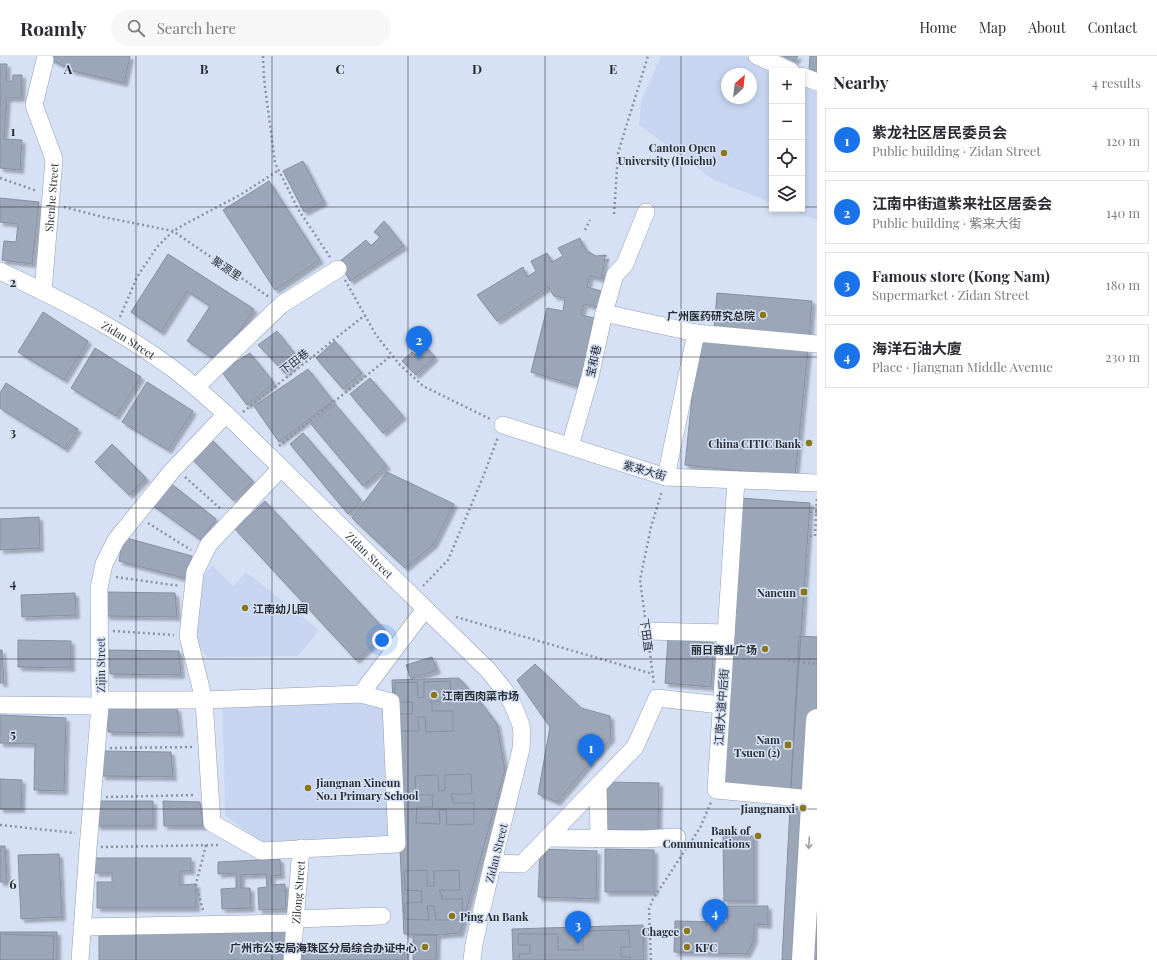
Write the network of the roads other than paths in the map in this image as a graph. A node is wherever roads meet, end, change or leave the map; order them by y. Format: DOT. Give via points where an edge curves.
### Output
graph roads {
  1 [pos="757,56"];
  2 [pos="45,60"];
  3 [pos="784,68"];
  4 [pos="805,77"];
  5 [pos="817,82"];
  6 [pos="646,212"];
  7 [pos="338,269"];
  8 [pos="0,271"];
  9 [pos="43,292"];
  10 [pos="604,313"];
  11 [pos="696,333"];
  12 [pos="817,344"];
  13 [pos="196,387"];
  14 [pos="229,417"];
  15 [pos="503,425"];
  16 [pos="570,446"];
  17 [pos="281,468"];
  18 [pos="666,477"];
  19 [pos="736,480"];
  20 [pos="817,483"];
  21 [pos="419,603"];
  22 [pos="647,631"];
  23 [pos="726,633"];
  24 [pos="361,694"];
  25 [pos="204,700"];
  26 [pos="100,703"];
  27 [pos="0,705"];
  28 [pos="721,705"];
  29 [pos="817,720"];
  30 [pos="598,785"];
  31 [pos="812,799"];
  32 [pos="677,837"];
  33 [pos="547,838"];
  34 [pos="599,838"];
  35 [pos="301,848"];
  36 [pos="493,864"];
  37 [pos="382,916"];
  38 [pos="294,921"];
  39 [pos="82,927"];
  40 [pos="811,935"];
  41 [pos="80,960"];
  42 [pos="292,960"];
  43 [pos="472,960"];
  44 [pos="803,960"];
  1 -- 3 [label="street"];
  2 -- 9 [label="street, Shenhe Street" via="34,106 54,159"];
  4 -- 5 [label="street"];
  6 -- 10 [label="street, 宝和巷" via="625,264 615,275"];
  7 -- 13 [label="street" via="281,305"];
  8 -- 9 [label="street, Zidan Street"];
  9 -- 13 [label="street, Zidan Street" via="114,330"];
  10 -- 11 [label="street"];
  10 -- 16 [label="street, 宝和巷" via="590,377"];
  11 -- 12 [label="street"];
  11 -- 18 [label="street"];
  13 -- 14 [label="street, Zidan Street"];
  14 -- 17 [label="street, Zidan Street"];
  14 -- 26 [label="street, Zijin Street" via="175,468 116,540 104,564 99,588"];
  15 -- 16 [label="street, 紫来大街"];
  16 -- 18 [label="street, 紫来大街"];
  17 -- 21 [label="street, Zidan Street"];
  17 -- 25 [label="street" via="210,544 195,572 188,636"];
  18 -- 19 [label="street, 紫来大街"];
  19 -- 20 [label="street, 紫来大街"];
  19 -- 23 [label="street, 江南大道中后街"];
  21 -- 24 [label="street"];
  21 -- 36 [label="street, Zidan Street" via="488,670 513,705 520,725 521,749"];
  22 -- 23 [label="street"];
  23 -- 28 [label="street, 江南大道中后街"];
  24 -- 25 [label="street"];
  24 -- 35 [label="street" via="391,702 397,844"];
  25 -- 26 [label="street"];
  25 -- 35 [label="street" via="212,824 261,851"];
  26 -- 27 [label="street"];
  26 -- 39 [label="street, Zijin Street"];
  28 -- 30 [label="street" via="657,698 635,747"];
  28 -- 31 [label="street, 江南大道中后街" via="716,790"];
  29 -- 31 [label="main road"];
  30 -- 33 [label="street"];
  30 -- 34 [label="street"];
  31 -- 40 [label="main road, one-way"];
  32 -- 34 [label="street"];
  33 -- 34 [label="street"];
  33 -- 36 [label="street" via="522,864"];
  35 -- 38 [label="street, Zilong Street"];
  36 -- 43 [label="street, Zidan Street"];
  37 -- 38 [label="street"];
  38 -- 39 [label="street"];
  38 -- 42 [label="street, Zilong Street"];
  39 -- 41 [label="street, Zijin Street"];
  40 -- 44 [label="main road"];
}
